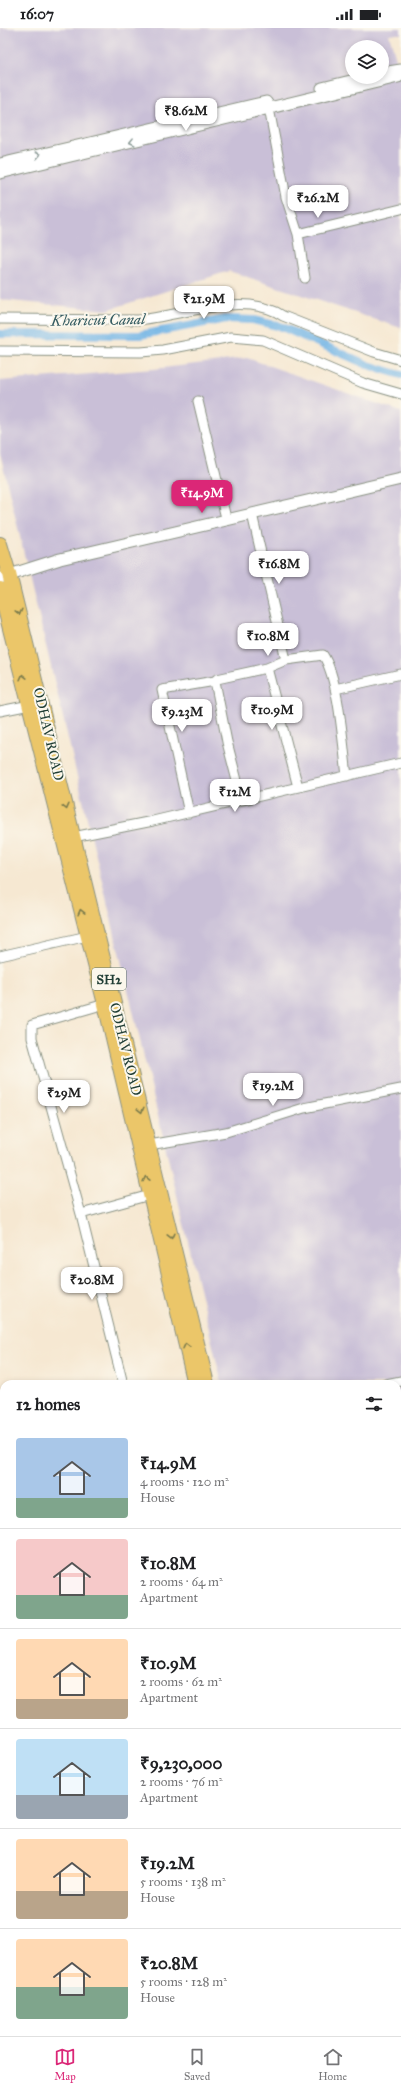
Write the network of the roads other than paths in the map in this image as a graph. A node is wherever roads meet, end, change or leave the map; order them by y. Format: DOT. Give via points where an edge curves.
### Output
graph roads {
  1 [pos="401,70"];
  2 [pos="389,72"];
  3 [pos="401,75"];
  4 [pos="345,83"];
  5 [pos="268,105"];
  6 [pos="0,164"];
  7 [pos="0,173"];
  8 [pos="401,210"];
  9 [pos="298,234"];
  10 [pos="305,278"];
  11 [pos="0,319"];
  12 [pos="0,351"];
  13 [pos="401,360"];
  14 [pos="401,394"];
  15 [pos="198,401"];
  16 [pos="401,472"];
  17 [pos="401,479"];
  18 [pos="225,514"];
  19 [pos="252,514"];
  20 [pos="0,544"];
  21 [pos="4,572"];
  22 [pos="0,589"];
  23 [pos="286,660"];
  24 [pos="267,668"];
  25 [pos="401,674"];
  26 [pos="215,681"];
  27 [pos="335,688"];
  28 [pos="30,705"];
  29 [pos="0,710"];
  30 [pos="401,763"];
  31 [pos="348,776"];
  32 [pos="298,787"];
  33 [pos="242,800"];
  34 [pos="188,813"];
  35 [pos="68,838"];
  36 [pos="93,935"];
  37 [pos="0,956"];
  38 [pos="104,1004"];
  39 [pos="401,1089"];
  40 [pos="149,1146"];
  41 [pos="150,1195"];
  42 [pos="81,1214"];
  43 [pos="122,1380"];
  44 [pos="194,1380"];
  45 [pos="206,1380"];
  1 -- 2 [label="street"];
  3 -- 5 [label="street"];
  4 -- 5 [label="street"];
  6 -- 5 [label="street, one-way"];
  5 -- 7 [label="street, one-way"];
  5 -- 9 [label="street" via="286,197"];
  8 -- 9 [label="street"];
  9 -- 10 [label="street"];
  11 -- 13 [label="street" via="139,320 246,304 272,308 283,316"];
  12 -- 14 [label="street" via="141,352 244,337 263,340 363,383"];
  15 -- 18 [label="street"];
  16 -- 18 [label="street"];
  17 -- 19 [label="street"];
  18 -- 21 [label="street" via="59,553"];
  19 -- 21 [label="street"];
  19 -- 23 [label="street"];
  20 -- 21 [label="main road, ODHAV ROAD / SH2"];
  21 -- 35 [label="main road, ODHAV ROAD / SH2, one-way"];
  28 -- 22 [label="main road, ODHAV ROAD / SH2, one-way"];
  23 -- 24 [label="street"];
  23 -- 27 [label="street" via="323,655"];
  24 -- 26 [label="street"];
  24 -- 32 [label="street"];
  25 -- 27 [label="street"];
  26 -- 33 [label="street"];
  26 -- 34 [label="street" via="162,690"];
  27 -- 31 [label="street"];
  28 -- 29 [label="street"];
  28 -- 35 [label="main road, ODHAV ROAD / SH2"];
  30 -- 31 [label="street"];
  31 -- 32 [label="street"];
  32 -- 33 [label="street"];
  33 -- 34 [label="street"];
  34 -- 35 [label="street"];
  35 -- 36 [label="main road, ODHAV ROAD / SH2"];
  36 -- 37 [label="street"];
  36 -- 38 [label="main road, ODHAV ROAD / SH2"];
  36 -- 40 [label="main road, ODHAV ROAD / SH2, one-way"];
  41 -- 38 [label="main road, ODHAV ROAD / SH2, one-way"];
  38 -- 42 [label="street" via="32,1025 31,1028"];
  39 -- 40 [label="street" via="304,1108 226,1132"];
  40 -- 45 [label="main road, ODHAV ROAD / SH2, one-way"];
  41 -- 42 [label="street"];
  44 -- 41 [label="main road, ODHAV ROAD / SH2, one-way"];
  42 -- 43 [label="street"];
}
